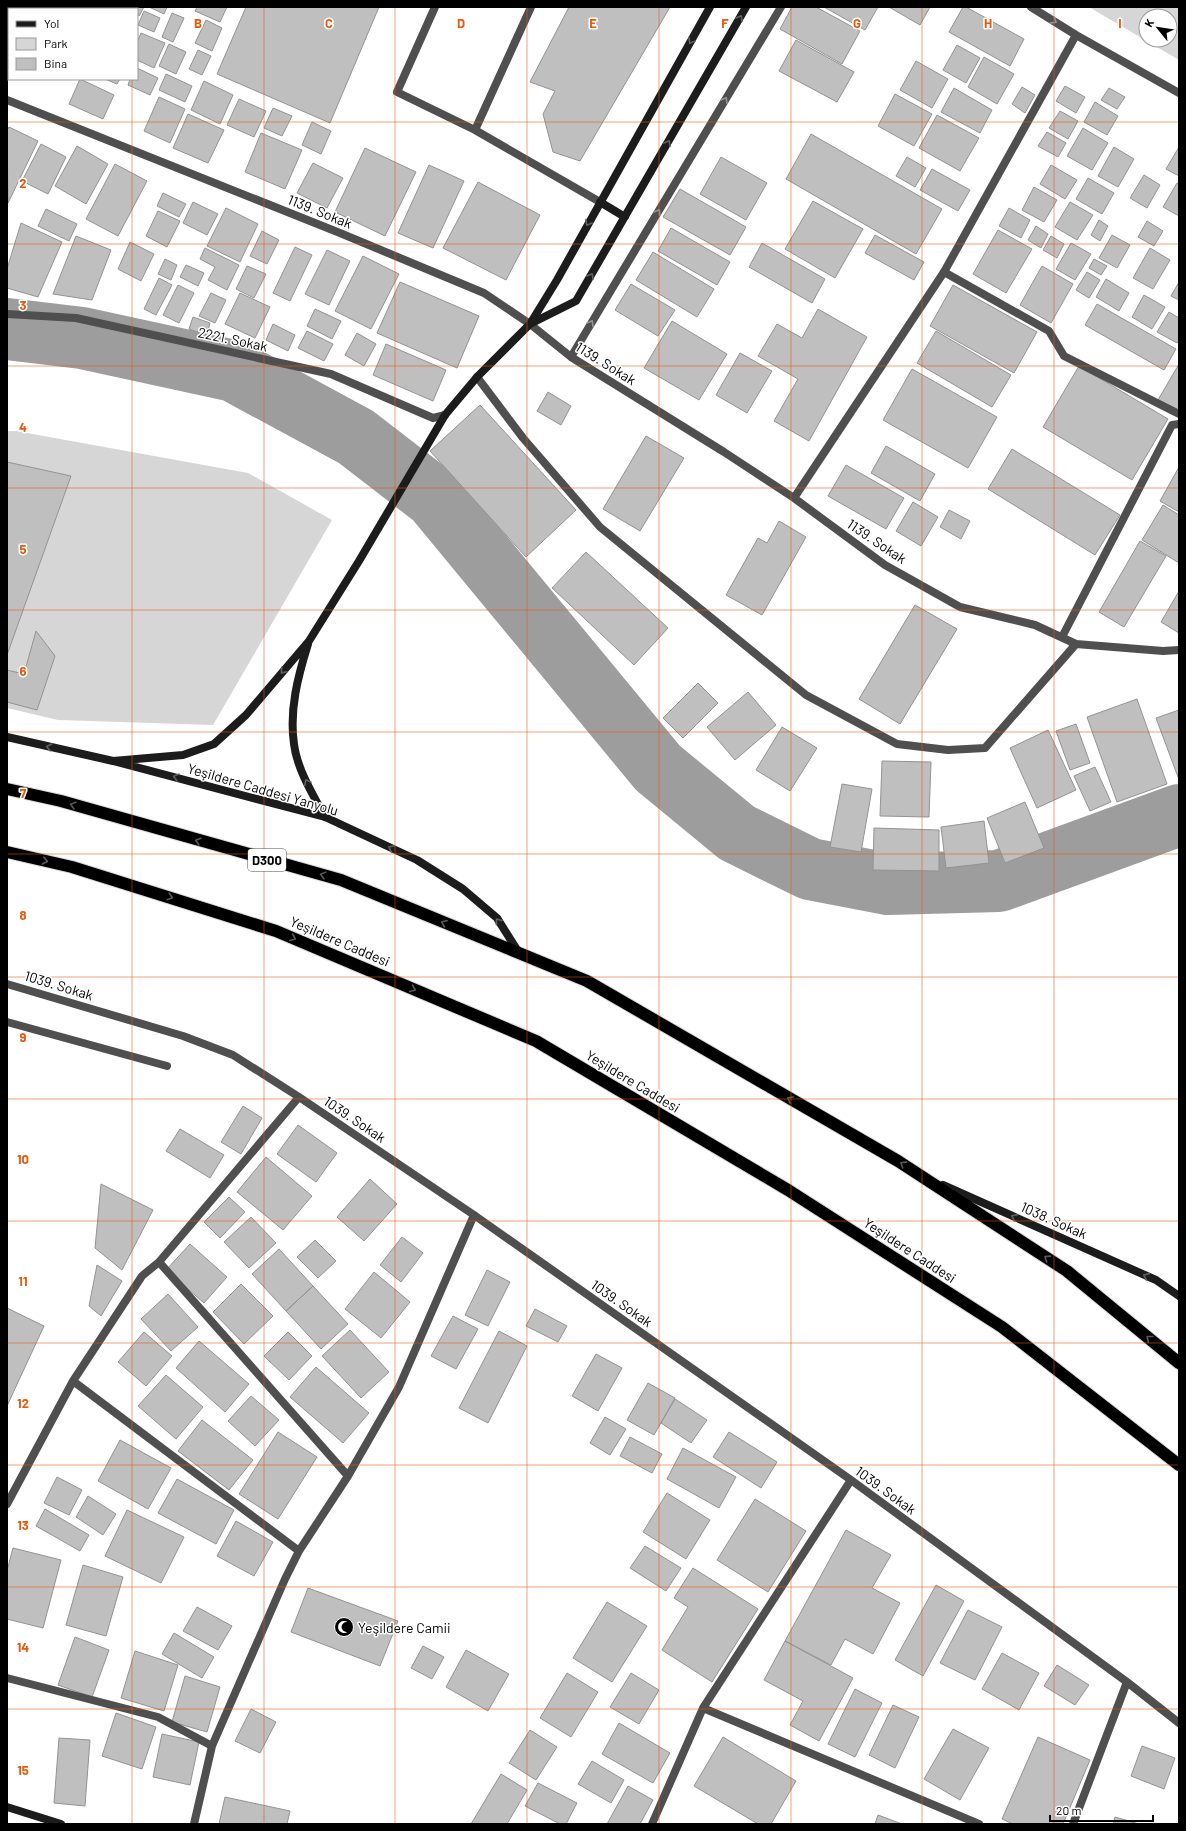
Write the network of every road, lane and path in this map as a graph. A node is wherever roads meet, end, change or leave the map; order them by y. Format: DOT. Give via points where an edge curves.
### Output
graph roads {
  1 [pos="435,7"];
  2 [pos="531,7"];
  3 [pos="710,7"];
  4 [pos="746,7"];
  5 [pos="781,7"];
  6 [pos="1031,7"];
  7 [pos="1076,35"];
  8 [pos="1179,93"];
  9 [pos="7,100"];
  10 [pos="475,130"];
  11 [pos="600,202"];
  12 [pos="625,218"];
  13 [pos="944,272"];
  14 [pos="7,314"];
  15 [pos="530,324"];
  16 [pos="571,357"];
  17 [pos="477,377"];
  18 [pos="1179,414"];
  19 [pos="445,415"];
  20 [pos="1177,426"];
  21 [pos="794,498"];
  22 [pos="1062,637"];
  23 [pos="309,641"];
  24 [pos="1076,644"];
  25 [pos="1179,650"];
  26 [pos="7,737"];
  27 [pos="113,761"];
  28 [pos="7,789"];
  29 [pos="325,817"];
  30 [pos="7,852"];
  31 [pos="519,954"];
  32 [pos="7,984"];
  33 [pos="7,1022"];
  34 [pos="167,1066"];
  35 [pos="299,1097"];
  36 [pos="917,1173"];
  37 [pos="474,1215"];
  38 [pos="158,1262"];
  39 [pos="1179,1296"];
  40 [pos="1179,1363"];
  41 [pos="73,1381"];
  42 [pos="1179,1465"];
  43 [pos="348,1476"];
  44 [pos="851,1480"];
  45 [pos="7,1504"];
  46 [pos="299,1551"];
  47 [pos="7,1678"];
  48 [pos="1127,1682"];
  49 [pos="703,1708"];
  50 [pos="1179,1723"];
  51 [pos="212,1746"];
  52 [pos="7,1807"];
  53 [pos="61,1824"];
  54 [pos="194,1824"];
  55 [pos="652,1824"];
  56 [pos="978,1824"];
  57 [pos="1073,1824"];
  1 -- 10 [label="street" via="397,92"];
  2 -- 10 [label="street"];
  3 -- 11 [label="main road, one-way"];
  12 -- 4 [label="main road, one-way"];
  16 -- 5 [label="street, one-way"];
  6 -- 7 [label="street, one-way"];
  7 -- 8 [label="street"];
  7 -- 13 [label="street"];
  9 -- 15 [label="street, 1139. Sokak" via="484,293"];
  10 -- 11 [label="street"];
  11 -- 12 [label="main road"];
  11 -- 15 [label="main road, one-way"];
  15 -- 12 [label="main road, one-way" via="576,301"];
  13 -- 18 [label="street" via="1049,331 1064,356"];
  13 -- 21 [label="street"];
  14 -- 19 [label="street, 2221. Sokak" via="76,318 331,374 432,418"];
  15 -- 16 [label="street, 1139. Sokak"];
  15 -- 17 [label="main road"];
  16 -- 21 [label="street, 1139. Sokak"];
  17 -- 19 [label="main road"];
  17 -- 24 [label="street" via="523,438 600,527 806,695 897,744 948,750 985,748"];
  19 -- 23 [label="main road"];
  20 -- 22 [label="street"];
  21 -- 22 [label="street, 1139. Sokak" via="885,565 960,608 1035,625"];
  22 -- 24 [label="street, 1139. Sokak"];
  23 -- 27 [label="main road, one-way" via="246,715 214,744 183,755"];
  29 -- 23 [label="main road, one-way" via="304,776 294,745 292,712 298,676"];
  24 -- 25 [label="street, 1139. Sokak"];
  27 -- 26 [label="main road, Yeşildere Caddesi Yanyolu, one-way"];
  29 -- 27 [label="main road, Yeşildere Caddesi Yanyolu, one-way"];
  31 -- 28 [label="highway, D300, one-way" via="341,880 61,801"];
  31 -- 29 [label="main road, Yeşildere Caddesi Yanyolu, one-way" via="497,918 464,889 417,860"];
  30 -- 42 [label="highway, Yeşildere Caddesi, one-way" via="72,867 276,930 536,1041 788,1190 1002,1327"];
  36 -- 31 [label="highway, one-way" via="587,981"];
  32 -- 35 [label="street, 1039. Sokak" via="183,1036 233,1055"];
  33 -- 34 [label="street"];
  35 -- 37 [label="street, 1039. Sokak"];
  35 -- 38 [label="street"];
  39 -- 36 [label="main road, 1038. Sokak, one-way" via="1156,1280"];
  40 -- 36 [label="highway, one-way" via="1067,1271"];
  37 -- 43 [label="street" via="399,1387"];
  37 -- 44 [label="street, 1039. Sokak"];
  38 -- 41 [label="street" via="142,1276"];
  38 -- 43 [label="street"];
  41 -- 45 [label="street"];
  41 -- 46 [label="street"];
  43 -- 46 [label="street"];
  44 -- 48 [label="street, 1039. Sokak"];
  44 -- 49 [label="street"];
  46 -- 51 [label="street"];
  47 -- 51 [label="street" via="158,1717"];
  48 -- 50 [label="street, 1039. Sokak"];
  48 -- 57 [label="street"];
  49 -- 55 [label="street"];
  49 -- 56 [label="street"];
  51 -- 54 [label="street"];
  52 -- 53 [label="main road"];
}
